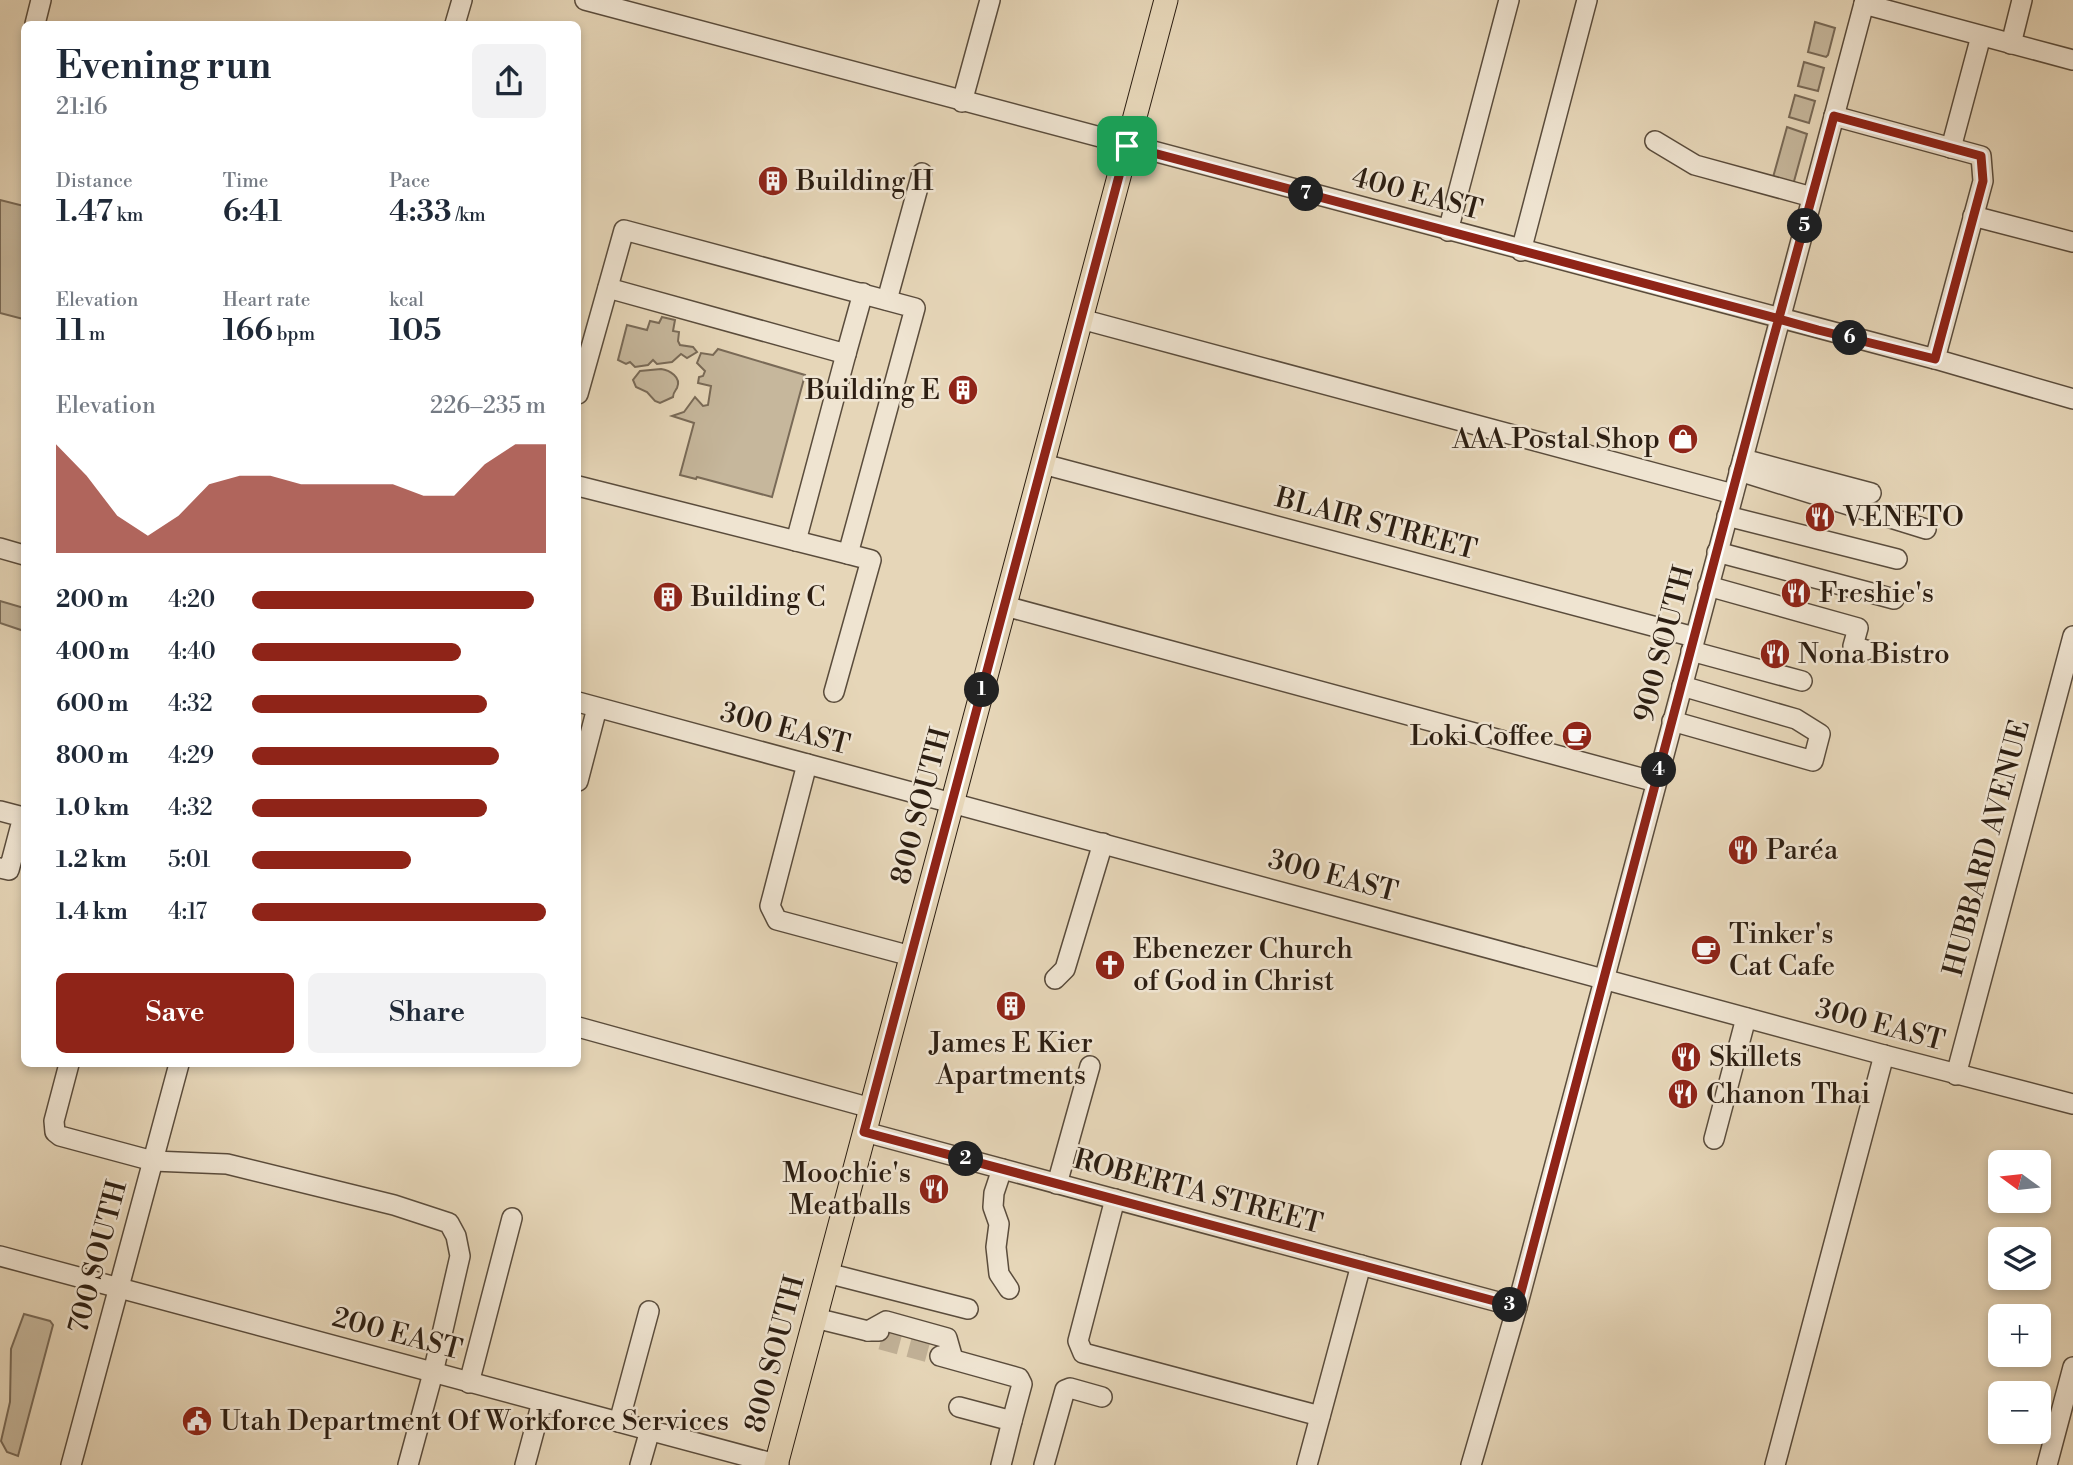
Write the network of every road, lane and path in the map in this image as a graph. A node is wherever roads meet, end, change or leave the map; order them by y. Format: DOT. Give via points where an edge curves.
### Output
graph roads {
  1 [pos="41,0"];
  2 [pos="462,0"];
  3 [pos="585,0"];
  4 [pos="990,0"];
  5 [pos="1166,0"];
  6 [pos="1509,0"];
  7 [pos="1587,0"];
  8 [pos="2022,0"];
  9 [pos="1865,2"];
  10 [pos="36,21"];
  11 [pos="457,21"];
  12 [pos="1981,36"];
  13 [pos="2011,44"];
  14 [pos="2073,60"];
  15 [pos="962,102"];
  16 [pos="1834,116"];
  17 [pos="1655,141"];
  18 [pos="1127,146"];
  19 [pos="1951,148"];
  20 [pos="922,173"];
  21 [pos="1812,197"];
  22 [pos="1973,216"];
  23 [pos="1448,231"];
  24 [pos="2073,242"];
  25 [pos="1521,251"];
  26 [pos="608,288"];
  27 [pos="863,293"];
  28 [pos="887,300"];
  29 [pos="1081,319"];
  30 [pos="1779,319"];
  31 [pos="846,354"];
  32 [pos="1935,359"];
  33 [pos="581,383"];
  34 [pos="2073,399"];
  35 [pos="1042,464"];
  36 [pos="1740,465"];
  37 [pos="581,486"];
  38 [pos="1871,493"];
  39 [pos="1732,494"];
  40 [pos="1727,516"];
  41 [pos="1926,529"];
  42 [pos="796,541"];
  43 [pos="0,548"];
  44 [pos="1717,552"];
  45 [pos="21,554"];
  46 [pos="848,554"];
  47 [pos="1897,559"];
  48 [pos="1708,586"];
  49 [pos="1894,599"];
  50 [pos="1005,606"];
  51 [pos="2073,636"];
  52 [pos="1693,644"];
  53 [pos="1866,650"];
  54 [pos="1802,681"];
  55 [pos="1682,686"];
  56 [pos="834,692"];
  57 [pos="581,703"];
  58 [pos="597,708"];
  59 [pos="1672,721"];
  60 [pos="807,764"];
  61 [pos="581,769"];
  62 [pos="1656,782"];
  63 [pos="953,802"];
  64 [pos="0,811"];
  65 [pos="21,816"];
  66 [pos="21,825"];
  67 [pos="1103,843"];
  68 [pos="0,868"];
  69 [pos="911,956"];
  70 [pos="1055,979"];
  71 [pos="1603,979"];
  72 [pos="1746,1018"];
  73 [pos="581,1028"];
  74 [pos="1884,1055"];
  75 [pos="1090,1066"];
  76 [pos="68,1067"];
  77 [pos="178,1067"];
  78 [pos="1956,1075"];
  79 [pos="2073,1104"];
  80 [pos="871,1108"];
  81 [pos="864,1132"];
  82 [pos="1714,1139"];
  83 [pos="153,1161"];
  84 [pos="1002,1169"];
  85 [pos="1057,1184"];
  86 [pos="1115,1199"];
  87 [pos="512,1218"];
  88 [pos="0,1256"];
  89 [pos="1361,1265"];
  90 [pos="827,1273"];
  91 [pos="119,1289"];
  92 [pos="1009,1289"];
  93 [pos="1517,1307"];
  94 [pos="968,1309"];
  95 [pos="649,1311"];
  96 [pos="815,1318"];
  97 [pos="2073,1367"];
  98 [pos="433,1373"];
  99 [pos="470,1382"];
  100 [pos="1102,1397"];
  101 [pos="542,1402"];
  102 [pos="959,1407"];
  103 [pos="1320,1416"];
  104 [pos="1012,1421"];
  105 [pos="619,1422"];
  106 [pos="650,1430"];
  107 [pos="71,1465"];
  108 [pos="408,1465"];
  109 [pos="525,1465"];
  110 [pos="640,1465"];
  111 [pos="777,1465"];
  112 [pos="1001,1465"];
  113 [pos="1044,1465"];
  114 [pos="1307,1465"];
  115 [pos="1471,1465"];
  116 [pos="1774,1465"];
  117 [pos="2047,1465"];
  1 -- 10 [label="street"];
  2 -- 11 [label="street"];
  3 -- 15 [label="street, 400 EAST"];
  4 -- 15 [label="street"];
  5 -- 18 [label="main road, 800 SOUTH"];
  6 -- 23 [label="street"];
  7 -- 25 [label="street"];
  8 -- 13 [label="street"];
  9 -- 12 [label="street"];
  9 -- 16 [label="street, 900 SOUTH"];
  12 -- 13 [label="street"];
  12 -- 19 [label="street"];
  13 -- 14 [label="street"];
  15 -- 18 [label="street, 400 EAST"];
  16 -- 19 [label="street"];
  16 -- 21 [label="street, 900 SOUTH"];
  17 -- 21 [label="street" via="1695,164"];
  18 -- 23 [label="street, 400 EAST"];
  18 -- 29 [label="main road, 800 SOUTH"];
  19 -- 22 [label="street" via="1981,156 1983,181"];
  20 -- 28 [label="street"];
  21 -- 30 [label="street, 900 SOUTH"];
  22 -- 24 [label="street"];
  22 -- 32 [label="street"];
  23 -- 25 [label="street, 400 EAST"];
  25 -- 30 [label="street, 400 EAST"];
  26 -- 27 [label="street" via="624,230"];
  26 -- 31 [label="street"];
  26 -- 33 [label="street"];
  27 -- 28 [label="street"];
  27 -- 31 [label="street"];
  28 -- 46 [label="street" via="915,307"];
  29 -- 35 [label="main road, 800 SOUTH"];
  29 -- 39 [label="street"];
  30 -- 32 [label="street, 400 EAST"];
  30 -- 36 [label="street, 900 SOUTH"];
  31 -- 42 [label="street"];
  32 -- 34 [label="street, 400 EAST"];
  35 -- 50 [label="main road, 800 SOUTH"];
  35 -- 52 [label="street, BLAIR STREET"];
  36 -- 38 [label="street"];
  36 -- 39 [label="street, 900 SOUTH"];
  36 -- 41 [label="street"];
  37 -- 42 [label="street"];
  39 -- 40 [label="street, 900 SOUTH"];
  40 -- 44 [label="street, 900 SOUTH"];
  40 -- 47 [label="street"];
  42 -- 46 [label="street"];
  43 -- 45 [label="street"];
  44 -- 48 [label="street, 900 SOUTH"];
  44 -- 49 [label="street"];
  46 -- 56 [label="street" via="871,560"];
  48 -- 52 [label="street, 900 SOUTH"];
  48 -- 53 [label="street" via="1858,628 1853,646"];
  50 -- 62 [label="street"];
  50 -- 63 [label="main road, 800 SOUTH"];
  51 -- 78 [label="street, HUBBARD AVENUE"];
  52 -- 54 [label="street, BLAIR STREET"];
  52 -- 55 [label="street, 900 SOUTH"];
  55 -- 59 [label="street, 900 SOUTH"];
  55 -- 59 [label="street" via="1796,719 1820,734 1813,761"];
  57 -- 58 [label="street, 300 EAST"];
  58 -- 60 [label="street, 300 EAST"];
  58 -- 61 [label="street"];
  59 -- 62 [label="street, 900 SOUTH"];
  60 -- 63 [label="street, 300 EAST"];
  60 -- 69 [label="street" via="770,906 777,919"];
  62 -- 71 [label="street, 900 SOUTH"];
  63 -- 67 [label="street, 300 EAST"];
  63 -- 69 [label="main road, 800 SOUTH"];
  64 -- 65 [label="street"];
  66 -- 68 [label="street" via="9,870"];
  67 -- 70 [label="street" via="1065,969"];
  67 -- 71 [label="street, 300 EAST"];
  69 -- 80 [label="main road, 800 SOUTH"];
  71 -- 72 [label="street, 300 EAST"];
  71 -- 93 [label="street, 900 SOUTH"];
  72 -- 74 [label="street, 300 EAST"];
  72 -- 82 [label="street"];
  73 -- 80 [label="street"];
  74 -- 78 [label="street, 300 EAST"];
  74 -- 116 [label="street"];
  75 -- 85 [label="street"];
  76 -- 83 [label="street" via="55,1132"];
  77 -- 83 [label="street, 700 SOUTH"];
  78 -- 79 [label="street, 300 EAST"];
  80 -- 81 [label="main road, 800 SOUTH"];
  81 -- 84 [label="street, ROBERTA STREET"];
  81 -- 90 [label="main road, 800 SOUTH"];
  83 -- 91 [label="street, 700 SOUTH"];
  83 -- 98 [label="street" via="226,1164 449,1223 460,1256"];
  84 -- 85 [label="street, ROBERTA STREET"];
  84 -- 92 [label="street" via="993,1207 999,1224 999,1274"];
  85 -- 86 [label="street, ROBERTA STREET"];
  86 -- 89 [label="street, ROBERTA STREET"];
  86 -- 103 [label="street" via="1077,1341 1083,1353"];
  87 -- 99 [label="street"];
  88 -- 91 [label="street, 200 EAST"];
  89 -- 93 [label="street, ROBERTA STREET"];
  89 -- 103 [label="street"];
  90 -- 94 [label="street"];
  90 -- 96 [label="main road, 800 SOUTH"];
  91 -- 98 [label="street, 200 EAST"];
  91 -- 107 [label="street, 700 SOUTH"];
  93 -- 115 [label="street, 900 SOUTH"];
  95 -- 105 [label="street"];
  96 -- 104 [label="street" via="877,1334 886,1321 947,1338 945,1354 1019,1378 1022,1384"];
  96 -- 111 [label="main road, 800 SOUTH"];
  97 -- 117 [label="street"];
  98 -- 99 [label="street, 200 EAST"];
  98 -- 108 [label="street"];
  99 -- 101 [label="street, 200 EAST"];
  100 -- 113 [label="street" via="1065,1390"];
  101 -- 105 [label="street, 200 EAST"];
  101 -- 109 [label="street"];
  102 -- 104 [label="street"];
  103 -- 114 [label="street"];
  104 -- 112 [label="street"];
  105 -- 106 [label="street, 200 EAST"];
  106 -- 110 [label="street"];
  106 -- 111 [label="street, 200 EAST"];
}
